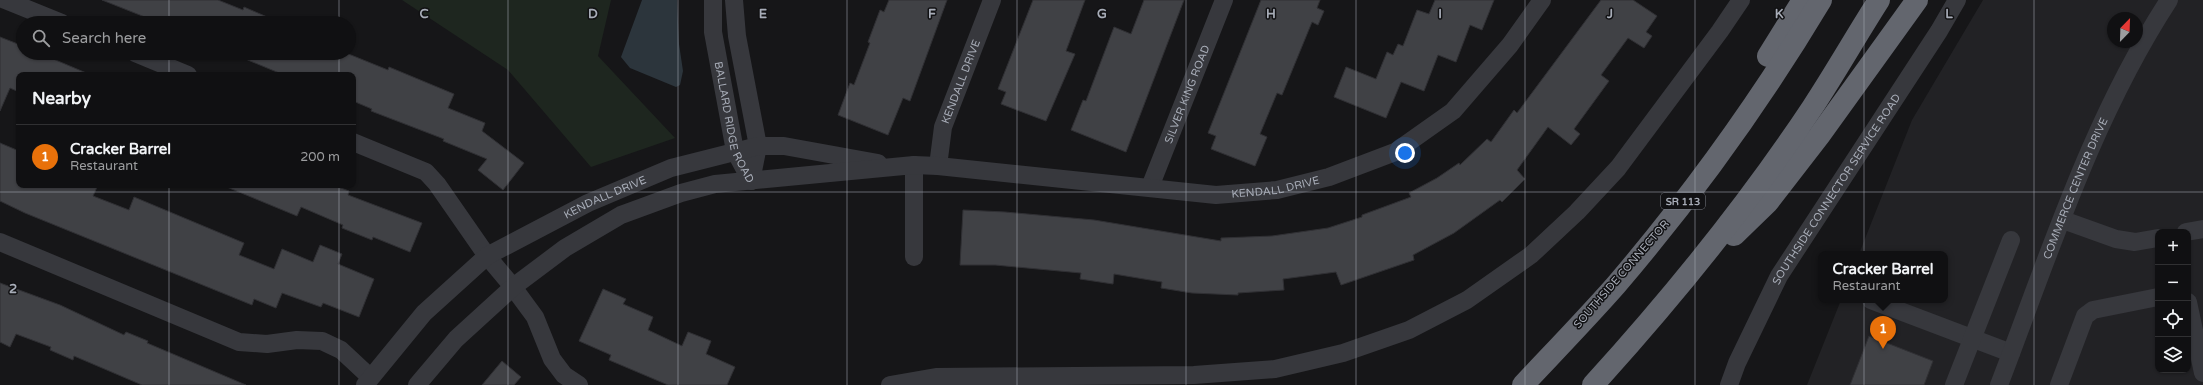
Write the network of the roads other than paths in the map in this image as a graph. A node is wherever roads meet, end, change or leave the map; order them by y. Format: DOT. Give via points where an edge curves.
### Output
graph roads {
  1 [pos="5,0"];
  2 [pos="713,0"];
  3 [pos="734,0"];
  4 [pos="992,0"];
  5 [pos="1224,0"];
  6 [pos="1542,0"];
  7 [pos="1740,0"];
  8 [pos="1803,0"];
  9 [pos="1821,0"];
  10 [pos="1879,0"];
  11 [pos="1917,0"];
  12 [pos="1957,0"];
  13 [pos="2169,0"];
  14 [pos="45,16"];
  15 [pos="152,60"];
  16 [pos="181,72"];
  17 [pos="356,143"];
  18 [pos="758,146"];
  19 [pos="735,151"];
  20 [pos="909,166"];
  21 [pos="938,166"];
  22 [pos="751,181"];
  23 [pos="1150,187"];
  24 [pos="2063,220"];
  25 [pos="1662,227"];
  26 [pos="2203,229"];
  27 [pos="2191,231"];
  28 [pos="2155,239"];
  29 [pos="2011,240"];
  30 [pos="0,242"];
  31 [pos="488,256"];
  32 [pos="914,257"];
  33 [pos="514,287"];
  34 [pos="1674,292"];
  35 [pos="2155,298"];
  36 [pos="1879,303"];
  37 [pos="2191,316"];
  38 [pos="1972,338"];
  39 [pos="2011,353"];
  40 [pos="2203,373"];
  41 [pos="367,381"];
  42 [pos="417,385"];
  43 [pos="579,385"];
  44 [pos="890,385"];
  45 [pos="1523,385"];
  46 [pos="1593,385"];
  47 [pos="1728,385"];
  48 [pos="1954,385"];
  49 [pos="1999,385"];
  50 [pos="2059,385"];
  1 -- 14 [label="street"];
  2 -- 19 [label="street, BALLARD RIDGE ROAD" via="713,32"];
  3 -- 18 [label="street, BALLARD RIDGE ROAD" via="737,36"];
  4 -- 21 [label="street, KENDALL DRIVE" via="943,127"];
  5 -- 23 [label="street, SILVER KING ROAD"];
  6 -- 23 [label="street, KENDALL DRIVE" via="1510,45 1453,112 1395,152 1329,177 1277,190 1216,195"];
  7 -- 44 [label="street" via="1720,31 1618,168 1577,212 1531,255 1474,296 1409,330 1343,353 1275,369 1194,375 936,377"];
  8 -- 25 [label="highway"];
  9 -- 25 [label="highway, SOUTHSIDE CONNECTOR / SR 113" via="1708,170"];
  10 -- 34 [label="highway" via="1812,108 1743,204"];
  11 -- 34 [label="highway" via="1768,202"];
  12 -- 47 [label="street, SOUTHSIDE CONNECTOR SERVICE ROAD" via="1779,276 1743,348"];
  13 -- 24 [label="street, COMMERCE CENTER DRIVE" via="2121,82"];
  15 -- 16 [label="street"];
  17 -- 31 [label="street" via="426,172 446,194"];
  18 -- 19 [label="street, KENDALL DRIVE"];
  18 -- 20 [label="street, KENDALL DRIVE" via="784,146"];
  18 -- 22 [label="street, BALLARD RIDGE ROAD"];
  19 -- 22 [label="street, BALLARD RIDGE ROAD"];
  19 -- 31 [label="street, KENDALL DRIVE" via="671,168 588,203"];
  20 -- 21 [label="street, KENDALL DRIVE"];
  20 -- 22 [label="street, KENDALL DRIVE"];
  20 -- 32 [label="street"];
  21 -- 23 [label="street, KENDALL DRIVE"];
  22 -- 33 [label="street, KENDALL DRIVE" via="715,184 681,193 621,215 565,248"];
  24 -- 28 [label="street" via="2116,239 2135,242"];
  24 -- 39 [label="street, COMMERCE CENTER DRIVE"];
  25 -- 45 [label="highway, SOUTHSIDE CONNECTOR / SR 113" via="1615,285"];
  26 -- 27 [label="street"];
  29 -- 38 [label="street"];
  30 -- 41 [label="street" via="239,342 267,344 297,340 322,341 341,350"];
  31 -- 33 [label="street"];
  31 -- 41 [label="street, KENDALL DRIVE" via="424,313"];
  33 -- 42 [label="street, KENDALL DRIVE" via="456,340"];
  33 -- 43 [label="street" via="535,317 552,359 564,375"];
  34 -- 46 [label="highway"];
  35 -- 50 [label="street" via="2093,310 2085,316"];
  36 -- 38 [label="street"];
  37 -- 40 [label="street"];
  38 -- 39 [label="street"];
  38 -- 48 [label="street"];
  39 -- 49 [label="street, COMMERCE CENTER DRIVE"];
}
